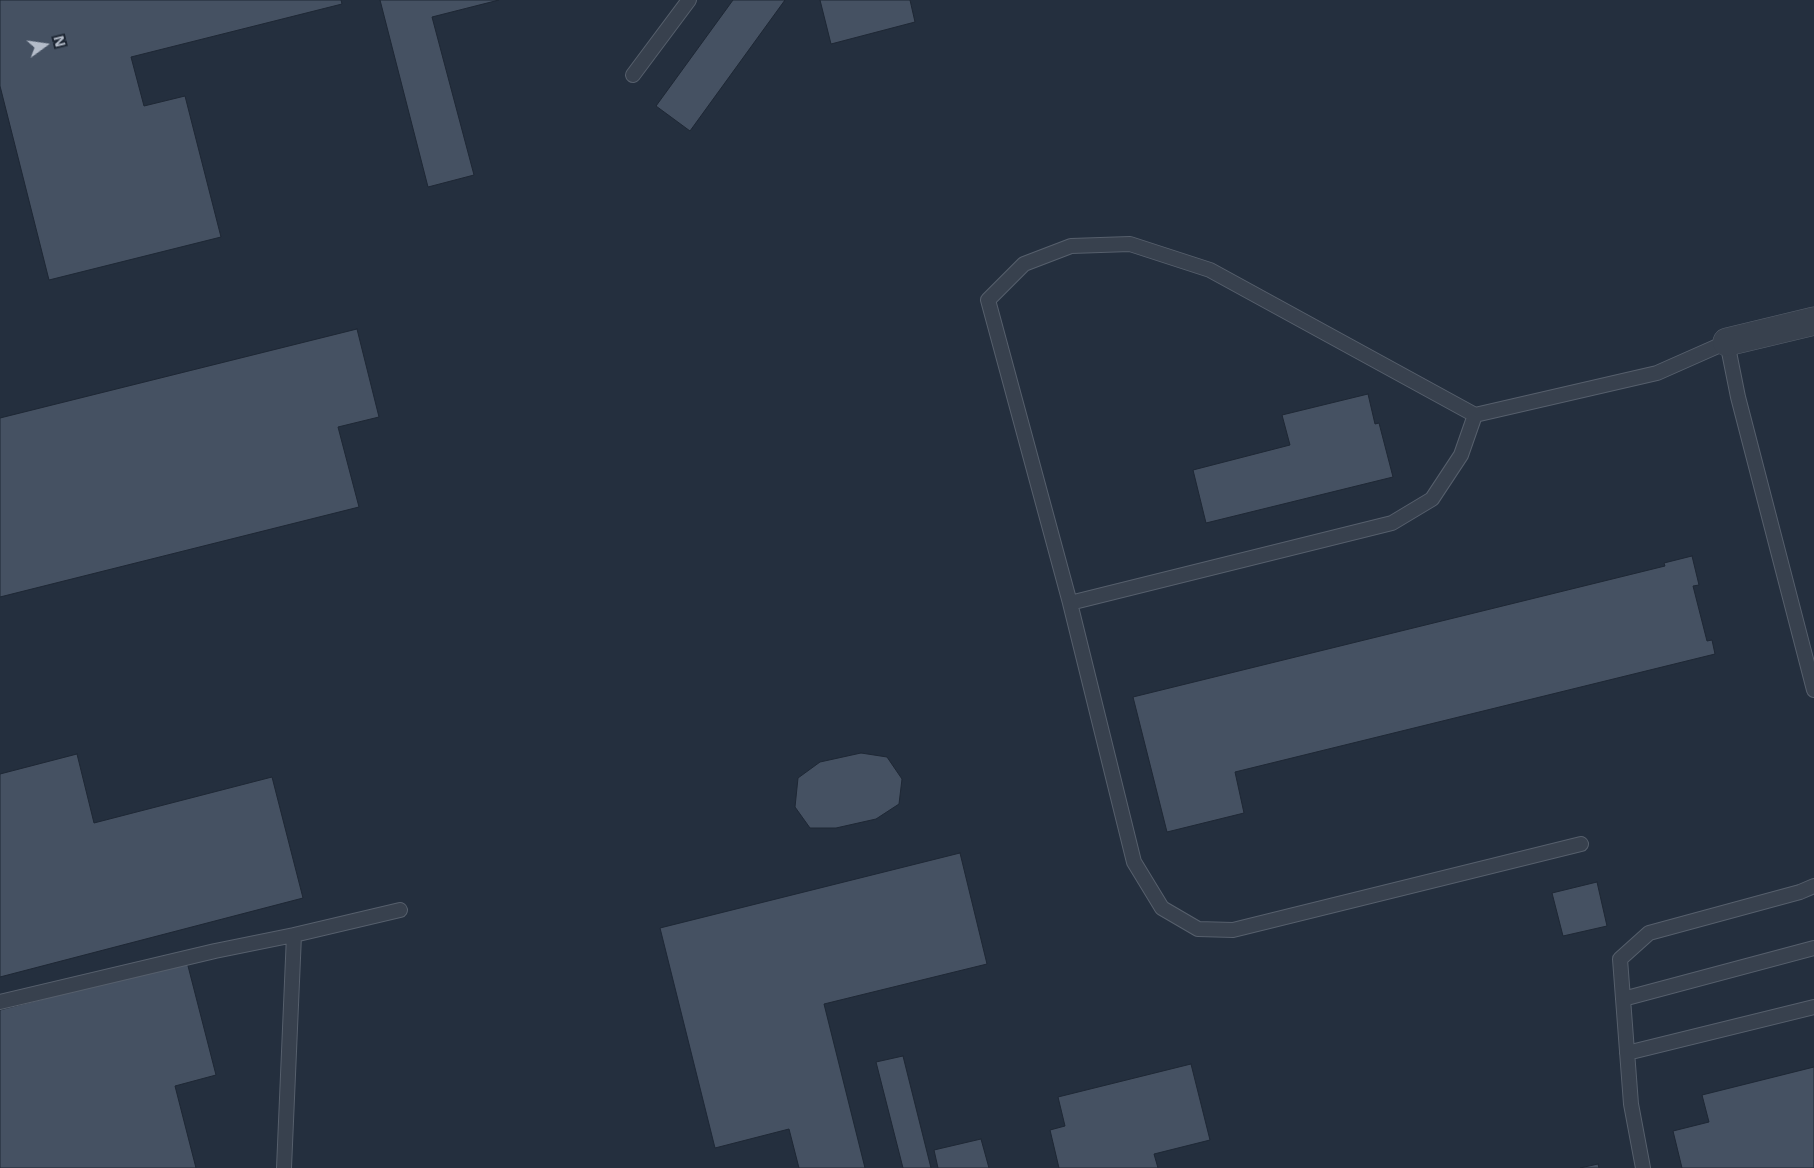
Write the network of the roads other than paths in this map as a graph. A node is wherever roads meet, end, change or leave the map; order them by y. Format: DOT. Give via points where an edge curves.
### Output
graph roads {
  1 [pos="689,0"];
  2 [pos="633,75"];
  3 [pos="1814,320"];
  4 [pos="1727,342"];
  5 [pos="1475,415"];
  6 [pos="1070,603"];
  7 [pos="1814,690"];
  8 [pos="1581,844"];
  9 [pos="1814,886"];
  10 [pos="400,910"];
  11 [pos="294,935"];
  12 [pos="1814,948"];
  13 [pos="1623,998"];
  14 [pos="0,1002"];
  15 [pos="1814,1007"];
  16 [pos="1627,1053"];
  17 [pos="284,1168"];
  18 [pos="1643,1168"];
  1 -- 2 [label="lane"];
  3 -- 4 [label="street"];
  4 -- 5 [label="lane" via="1657,373"];
  4 -- 7 [label="lane"];
  5 -- 6 [label="lane" via="1461,455 1432,499 1392,524"];
  5 -- 6 [label="lane" via="1210,270 1130,244 1071,246 1024,264 988,300"];
  6 -- 8 [label="lane" via="1134,862 1162,908 1198,928 1233,930"];
  9 -- 13 [label="lane" via="1649,934 1620,959"];
  10 -- 11 [label="lane"];
  11 -- 14 [label="lane"];
  11 -- 17 [label="lane"];
  12 -- 13 [label="lane"];
  13 -- 16 [label="lane"];
  15 -- 16 [label="lane"];
  16 -- 18 [label="lane" via="1631,1104"];
}
